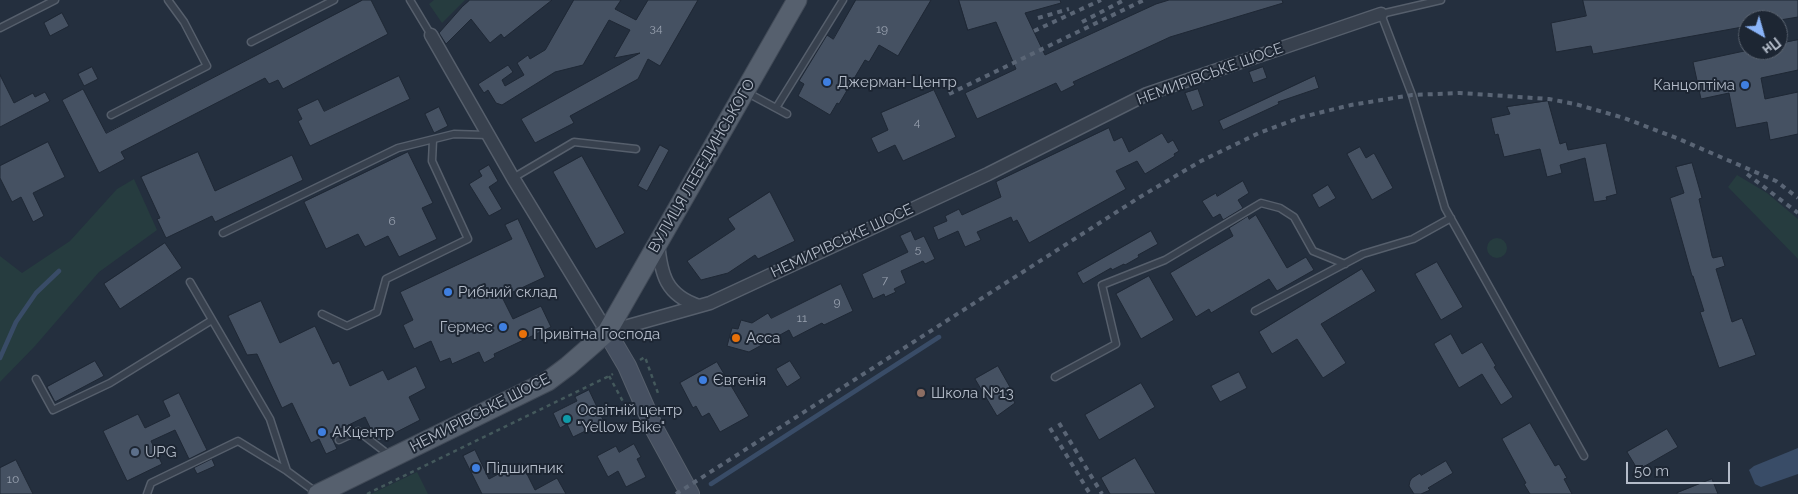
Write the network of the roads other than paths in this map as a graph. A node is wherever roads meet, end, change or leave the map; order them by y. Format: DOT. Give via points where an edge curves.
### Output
graph roads {
  1 [pos="55,0"];
  2 [pos="168,0"];
  3 [pos="334,0"];
  4 [pos="410,0"];
  5 [pos="796,0"];
  6 [pos="843,0"];
  7 [pos="1441,0"];
  8 [pos="1381,14"];
  9 [pos="0,28"];
  10 [pos="431,35"];
  11 [pos="251,42"];
  12 [pos="744,91"];
  13 [pos="776,108"];
  14 [pos="787,114"];
  15 [pos="111,115"];
  16 [pos="488,135"];
  17 [pos="433,140"];
  18 [pos="636,149"];
  19 [pos="513,178"];
  20 [pos="1451,218"];
  21 [pos="223,233"];
  22 [pos="658,243"];
  23 [pos="1345,264"];
  24 [pos="190,282"];
  25 [pos="699,306"];
  26 [pos="1255,311"];
  27 [pos="322,314"];
  28 [pos="212,320"];
  29 [pos="607,332"];
  30 [pos="1055,377"];
  31 [pos="36,379"];
  32 [pos="339,440"];
  33 [pos="1584,456"];
  34 [pos="392,458"];
  35 [pos="287,471"];
  36 [pos="148,494"];
  37 [pos="318,494"];
  38 [pos="690,494"];
  1 -- 9 [label="lane"];
  2 -- 15 [label="lane" via="184,22 207,66"];
  3 -- 11 [label="lane"];
  4 -- 10 [label="lane"];
  5 -- 12 [label="main road, ВУЛИЦЯ ЛЕБЕДИНСЬКОГО"];
  6 -- 13 [label="lane"];
  7 -- 8 [label="lane"];
  8 -- 20 [label="lane" via="1412,95 1445,208"];
  8 -- 25 [label="street, НЕМИРІВСЬКЕ ШОСЕ" via="1147,94 988,174"];
  10 -- 16 [label="street"];
  12 -- 13 [label="lane"];
  12 -- 22 [label="main road, ВУЛИЦЯ ЛЕБЕДИНСЬКОГО"];
  13 -- 14 [label="lane"];
  16 -- 17 [label="lane" via="454,134"];
  16 -- 19 [label="street"];
  17 -- 21 [label="lane" via="398,148"];
  17 -- 27 [label="lane" via="432,161 468,239 386,279 377,312 347,326"];
  18 -- 19 [label="lane" via="574,142"];
  19 -- 29 [label="street"];
  20 -- 23 [label="lane" via="1412,239 1364,254"];
  20 -- 33 [label="lane"];
  22 -- 25 [label="street" via="667,284 682,299"];
  22 -- 29 [label="main road, ВУЛИЦЯ ЛЕБЕДИНСЬКОГО"];
  23 -- 26 [label="lane"];
  23 -- 30 [label="lane" via="1313,251 1294,217 1280,208 1261,203 1165,260 1102,284 1116,344"];
  24 -- 28 [label="lane"];
  25 -- 29 [label="street, НЕМИРІВСЬКЕ ШОСЕ"];
  28 -- 31 [label="lane" via="110,383 53,410"];
  28 -- 35 [label="lane" via="270,419"];
  29 -- 34 [label="main road, НЕМИРІВСЬКЕ ШОСЕ" via="548,381"];
  29 -- 38 [label="main road"];
  32 -- 34 [label="lane" via="358,430"];
  34 -- 37 [label="main road, НЕМИРІВСЬКЕ ШОСЕ"];
  35 -- 36 [label="lane" via="238,441 151,483"];
  35 -- 37 [label="lane"];
}
